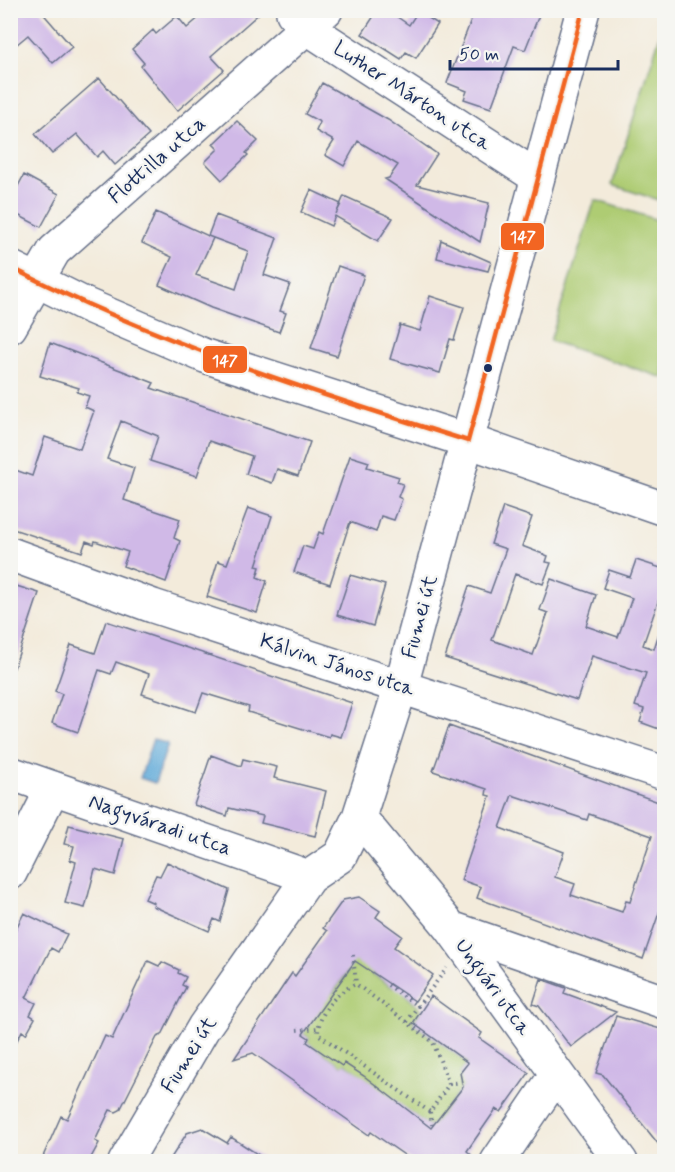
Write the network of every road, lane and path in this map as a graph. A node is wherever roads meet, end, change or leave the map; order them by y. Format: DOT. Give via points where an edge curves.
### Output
graph roads {
  1 [pos="583,10"];
  2 [pos="308,16"];
  3 [pos="537,177"];
  4 [pos="23,274"];
  5 [pos="10,327"];
  6 [pos="468,441"];
  7 [pos="664,509"];
  8 [pos="10,554"];
  9 [pos="401,686"];
  10 [pos="10,773"];
  11 [pos="664,773"];
  12 [pos="53,788"];
  13 [pos="359,817"];
  14 [pos="10,873"];
  15 [pos="309,877"];
  16 [pos="457,937"];
  17 [pos="353,955"];
  18 [pos="356,984"];
  19 [pos="388,985"];
  20 [pos="664,1002"];
  21 [pos="418,1006"];
  22 [pos="407,1022"];
  23 [pos="318,1028"];
  24 [pos="297,1030"];
  25 [pos="556,1075"];
  26 [pos="461,1082"];
  27 [pos="449,1084"];
  28 [pos="430,1112"];
  29 [pos="432,1125"];
  30 [pos="125,1161"];
  31 [pos="497,1161"];
  32 [pos="621,1161"];
  1 -- 3 [label="street, Fiumei út"];
  2 -- 3 [label="street, Luther Márton utca"];
  2 -- 4 [label="street, Flottilla utca" via="59,246"];
  3 -- 6 [label="street, Fiumei út"];
  4 -- 5 [label="street, Flottilla utca"];
  4 -- 6 [label="street" via="205,356"];
  6 -- 7 [label="street"];
  6 -- 9 [label="street, Fiumei út"];
  8 -- 9 [label="street, Kálvin János utca" via="153,606"];
  9 -- 11 [label="street, Kálvin János utca"];
  9 -- 13 [label="street, Fiumei út"];
  10 -- 12 [label="street, Nagyváradi utca"];
  12 -- 14 [label="street"];
  12 -- 15 [label="street, Nagyváradi utca"];
  13 -- 15 [label="street, Fiumei út" via="340,856"];
  13 -- 16 [label="street, Ungvári utca"];
  15 -- 30 [label="street, Fiumei út" via="204,1027"];
  16 -- 20 [label="street"];
  16 -- 21 [label="path"];
  16 -- 25 [label="street, Ungvári utca"];
  17 -- 18 [label="path"];
  18 -- 22 [label="path"];
  18 -- 23 [label="path" via="335,997"];
  19 -- 21 [label="path"];
  21 -- 22 [label="path"];
  22 -- 27 [label="path" via="433,1042"];
  23 -- 24 [label="path"];
  23 -- 28 [label="path" via="318,1034"];
  25 -- 31 [label="street"];
  25 -- 32 [label="street, Ungvári utca"];
  26 -- 27 [label="path"];
  27 -- 28 [label="path"];
  28 -- 29 [label="path"];
}
